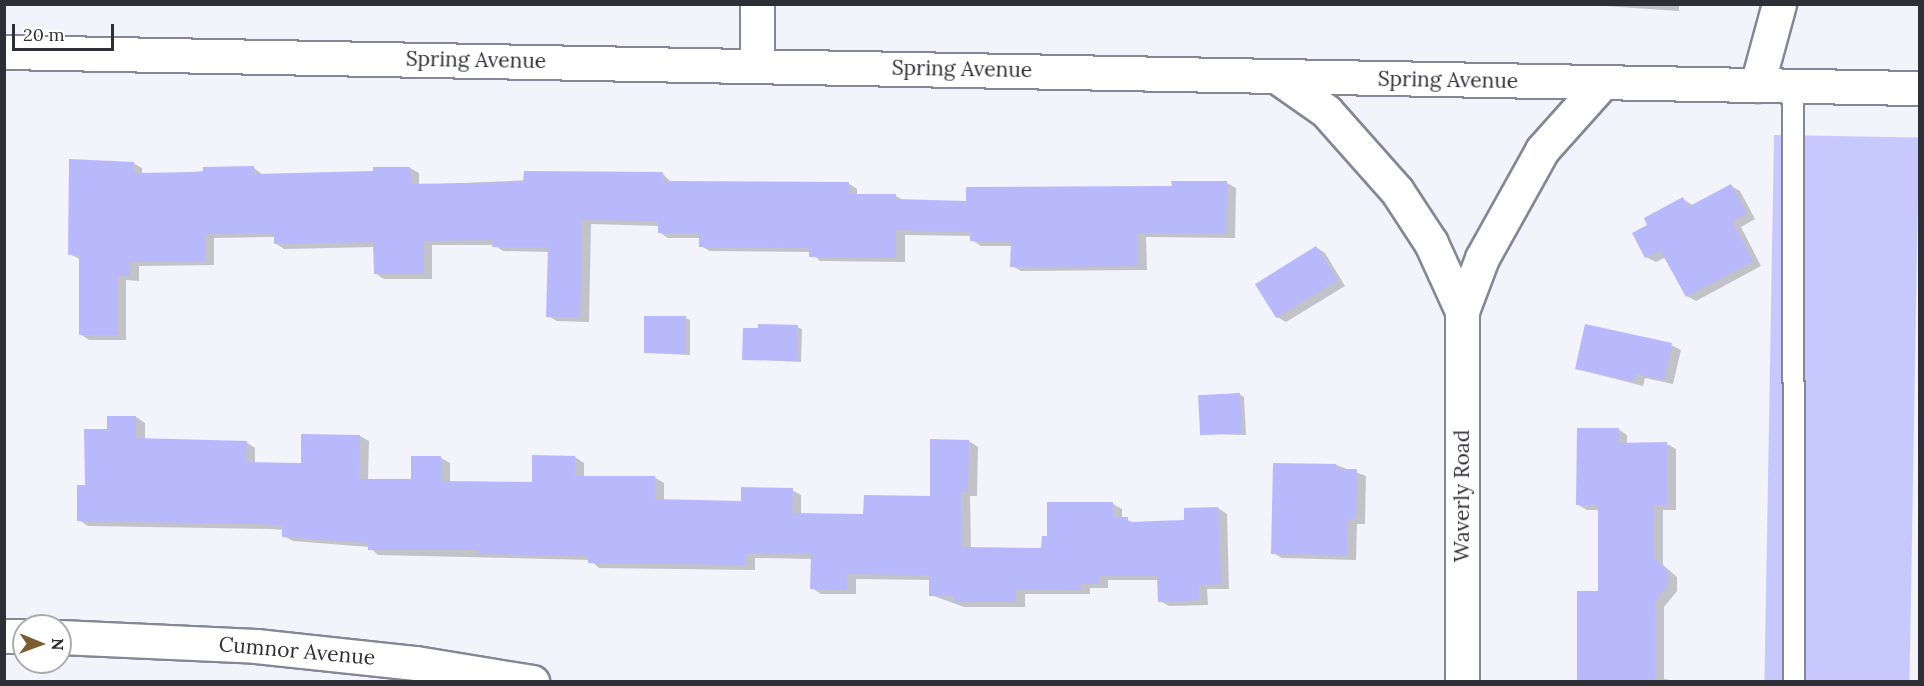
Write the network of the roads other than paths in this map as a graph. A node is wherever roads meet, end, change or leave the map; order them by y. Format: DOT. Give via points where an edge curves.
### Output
graph roads {
  1 [pos="757,4"];
  2 [pos="1779,4"];
  3 [pos="4,52"];
  4 [pos="757,65"];
  5 [pos="1276,76"];
  6 [pos="1602,83"];
  7 [pos="1757,85"];
  8 [pos="1793,86"];
  9 [pos="1920,88"];
  10 [pos="1462,311"];
  11 [pos="72,637"];
  12 [pos="532,681"];
  13 [pos="1462,681"];
  14 [pos="1794,681"];
  1 -- 4 [label="street"];
  2 -- 7 [label="street"];
  3 -- 4 [label="street, Spring Avenue"];
  4 -- 5 [label="street, Spring Avenue"];
  5 -- 6 [label="street, Spring Avenue"];
  5 -- 10 [label="street, Waverly Road" via="1326,111 1397,191 1431,243"];
  6 -- 7 [label="street, Spring Avenue"];
  6 -- 10 [label="street, Waverly Road" via="1542,150 1482,258"];
  7 -- 8 [label="street, Spring Avenue"];
  8 -- 9 [label="street, Spring Avenue"];
  8 -- 14 [label="lane"];
  10 -- 13 [label="street, Waverly Road"];
  11 -- 12 [label="street, Cumnor Avenue" via="256,645"];
}
